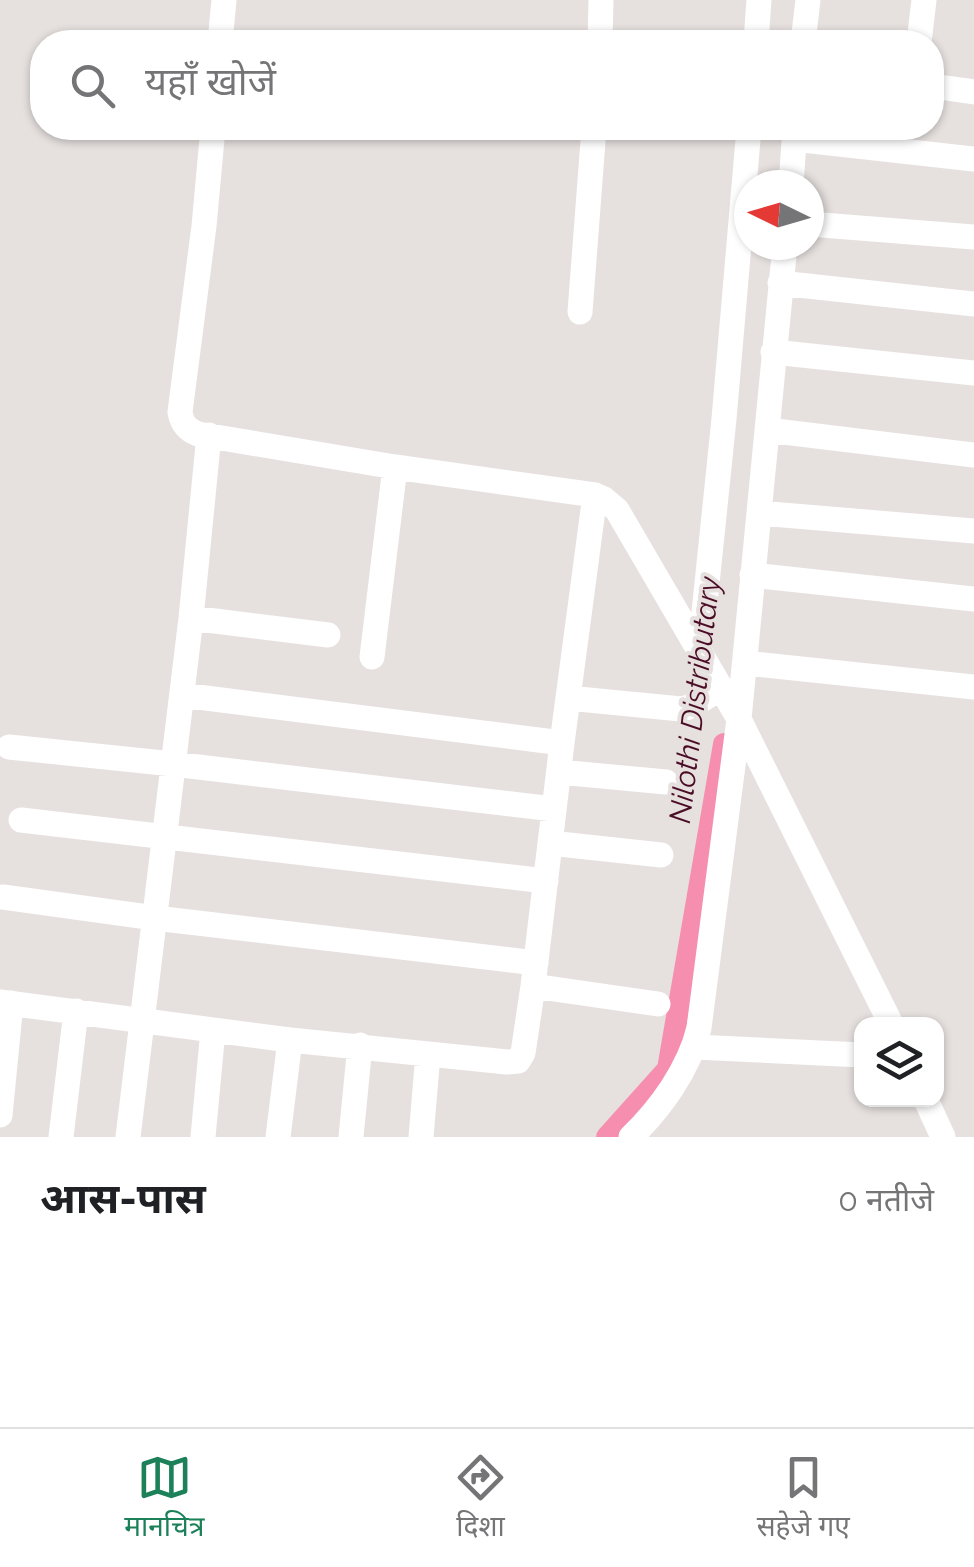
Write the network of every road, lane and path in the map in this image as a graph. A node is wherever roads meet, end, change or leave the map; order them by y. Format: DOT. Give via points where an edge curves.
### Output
graph roads {
  1 [pos="224,0"];
  2 [pos="602,0"];
  3 [pos="760,0"];
  4 [pos="808,0"];
  5 [pos="924,0"];
  6 [pos="221,30"];
  7 [pos="601,30"];
  8 [pos="757,30"];
  9 [pos="804,30"];
  10 [pos="920,30"];
  11 [pos="944,88"];
  12 [pos="974,92"];
  13 [pos="211,140"];
  14 [pos="593,140"];
  15 [pos="750,140"];
  16 [pos="794,140"];
  17 [pos="844,140"];
  18 [pos="974,158"];
  19 [pos="754,170"];
  20 [pos="792,170"];
  21 [pos="824,225"];
  22 [pos="974,237"];
  23 [pos="746,260"];
  24 [pos="783,260"];
  25 [pos="780,284"];
  26 [pos="974,304"];
  27 [pos="580,312"];
  28 [pos="773,352"];
  29 [pos="974,373"];
  30 [pos="767,430"];
  31 [pos="209,436"];
  32 [pos="974,455"];
  33 [pos="395,467"];
  34 [pos="595,495"];
  35 [pos="759,512"];
  36 [pos="974,531"];
  37 [pos="752,575"];
  38 [pos="974,599"];
  39 [pos="191,618"];
  40 [pos="328,634"];
  41 [pos="700,650"];
  42 [pos="372,657"];
  43 [pos="745,663"];
  44 [pos="974,687"];
  45 [pos="722,689"];
  46 [pos="182,695"];
  47 [pos="568,698"];
  48 [pos="738,718"];
  49 [pos="562,743"];
  50 [pos="9,747"];
  51 [pos="174,764"];
  52 [pos="560,772"];
  53 [pos="666,782"];
  54 [pos="554,809"];
  55 [pos="21,820"];
  56 [pos="165,835"];
  57 [pos="550,843"];
  58 [pos="660,855"];
  59 [pos="546,881"];
  60 [pos="2,896"];
  61 [pos="155,918"];
  62 [pos="535,974"];
  63 [pos="5,1003"];
  64 [pos="658,1004"];
  65 [pos="76,1011"];
  66 [pos="888,1017"];
  67 [pos="141,1021"];
  68 [pos="213,1030"];
  69 [pos="290,1040"];
  70 [pos="360,1046"];
  71 [pos="695,1047"];
  72 [pos="428,1054"];
  73 [pos="854,1056"];
  74 [pos="929,1107"];
  75 [pos="0,1115"];
  76 [pos="653,1125"];
  77 [pos="61,1137"];
  78 [pos="128,1137"];
  79 [pos="203,1137"];
  80 [pos="278,1137"];
  81 [pos="351,1137"];
  82 [pos="420,1137"];
  83 [pos="631,1137"];
  84 [pos="943,1137"];
  1 -- 6 [label="street"];
  2 -- 7 [label="street"];
  3 -- 8 [label="street"];
  4 -- 9 [label="street"];
  5 -- 10 [label="street"];
  11 -- 12 [label="street"];
  13 -- 31 [label="street" via="180,412 189,431"];
  14 -- 27 [label="street"];
  15 -- 19 [label="street"];
  16 -- 20 [label="street"];
  17 -- 18 [label="street"];
  21 -- 22 [label="street"];
  23 -- 41 [label="street"];
  24 -- 25 [label="street"];
  25 -- 26 [label="street"];
  25 -- 28 [label="street"];
  28 -- 29 [label="street"];
  28 -- 30 [label="street"];
  30 -- 32 [label="street"];
  30 -- 35 [label="street"];
  31 -- 33 [label="street"];
  31 -- 39 [label="street"];
  33 -- 34 [label="street"];
  33 -- 42 [label="street"];
  34 -- 41 [label="street" via="617,510"];
  34 -- 47 [label="street"];
  35 -- 36 [label="street"];
  35 -- 37 [label="street"];
  37 -- 38 [label="street"];
  37 -- 43 [label="street"];
  39 -- 40 [label="street"];
  39 -- 46 [label="street"];
  41 -- 45 [label="street"];
  43 -- 44 [label="street"];
  43 -- 48 [label="street"];
  45 -- 47 [label="street" via="681,709"];
  45 -- 48 [label="street"];
  46 -- 49 [label="street"];
  46 -- 51 [label="street"];
  47 -- 49 [label="street"];
  48 -- 66 [label="street"];
  48 -- 71 [label="street"];
  49 -- 52 [label="street"];
  50 -- 51 [label="street"];
  51 -- 54 [label="street"];
  51 -- 56 [label="street"];
  52 -- 53 [label="street"];
  52 -- 54 [label="street"];
  54 -- 57 [label="street"];
  55 -- 56 [label="street"];
  56 -- 59 [label="street"];
  56 -- 61 [label="street"];
  57 -- 58 [label="street"];
  57 -- 59 [label="street"];
  59 -- 62 [label="street"];
  60 -- 61 [label="street"];
  61 -- 62 [label="street"];
  61 -- 67 [label="street"];
  62 -- 64 [label="street"];
  62 -- 72 [label="street" via="518,1060"];
  63 -- 65 [label="street"];
  63 -- 75 [label="street"];
  65 -- 67 [label="street"];
  65 -- 77 [label="street"];
  67 -- 68 [label="street"];
  67 -- 78 [label="street"];
  68 -- 69 [label="street"];
  68 -- 79 [label="street"];
  69 -- 70 [label="street"];
  69 -- 80 [label="street"];
  70 -- 72 [label="street"];
  70 -- 81 [label="street"];
  71 -- 73 [label="street"];
  71 -- 76 [label="street"];
  72 -- 82 [label="street"];
  74 -- 84 [label="street"];
  76 -- 83 [label="street"];
}
